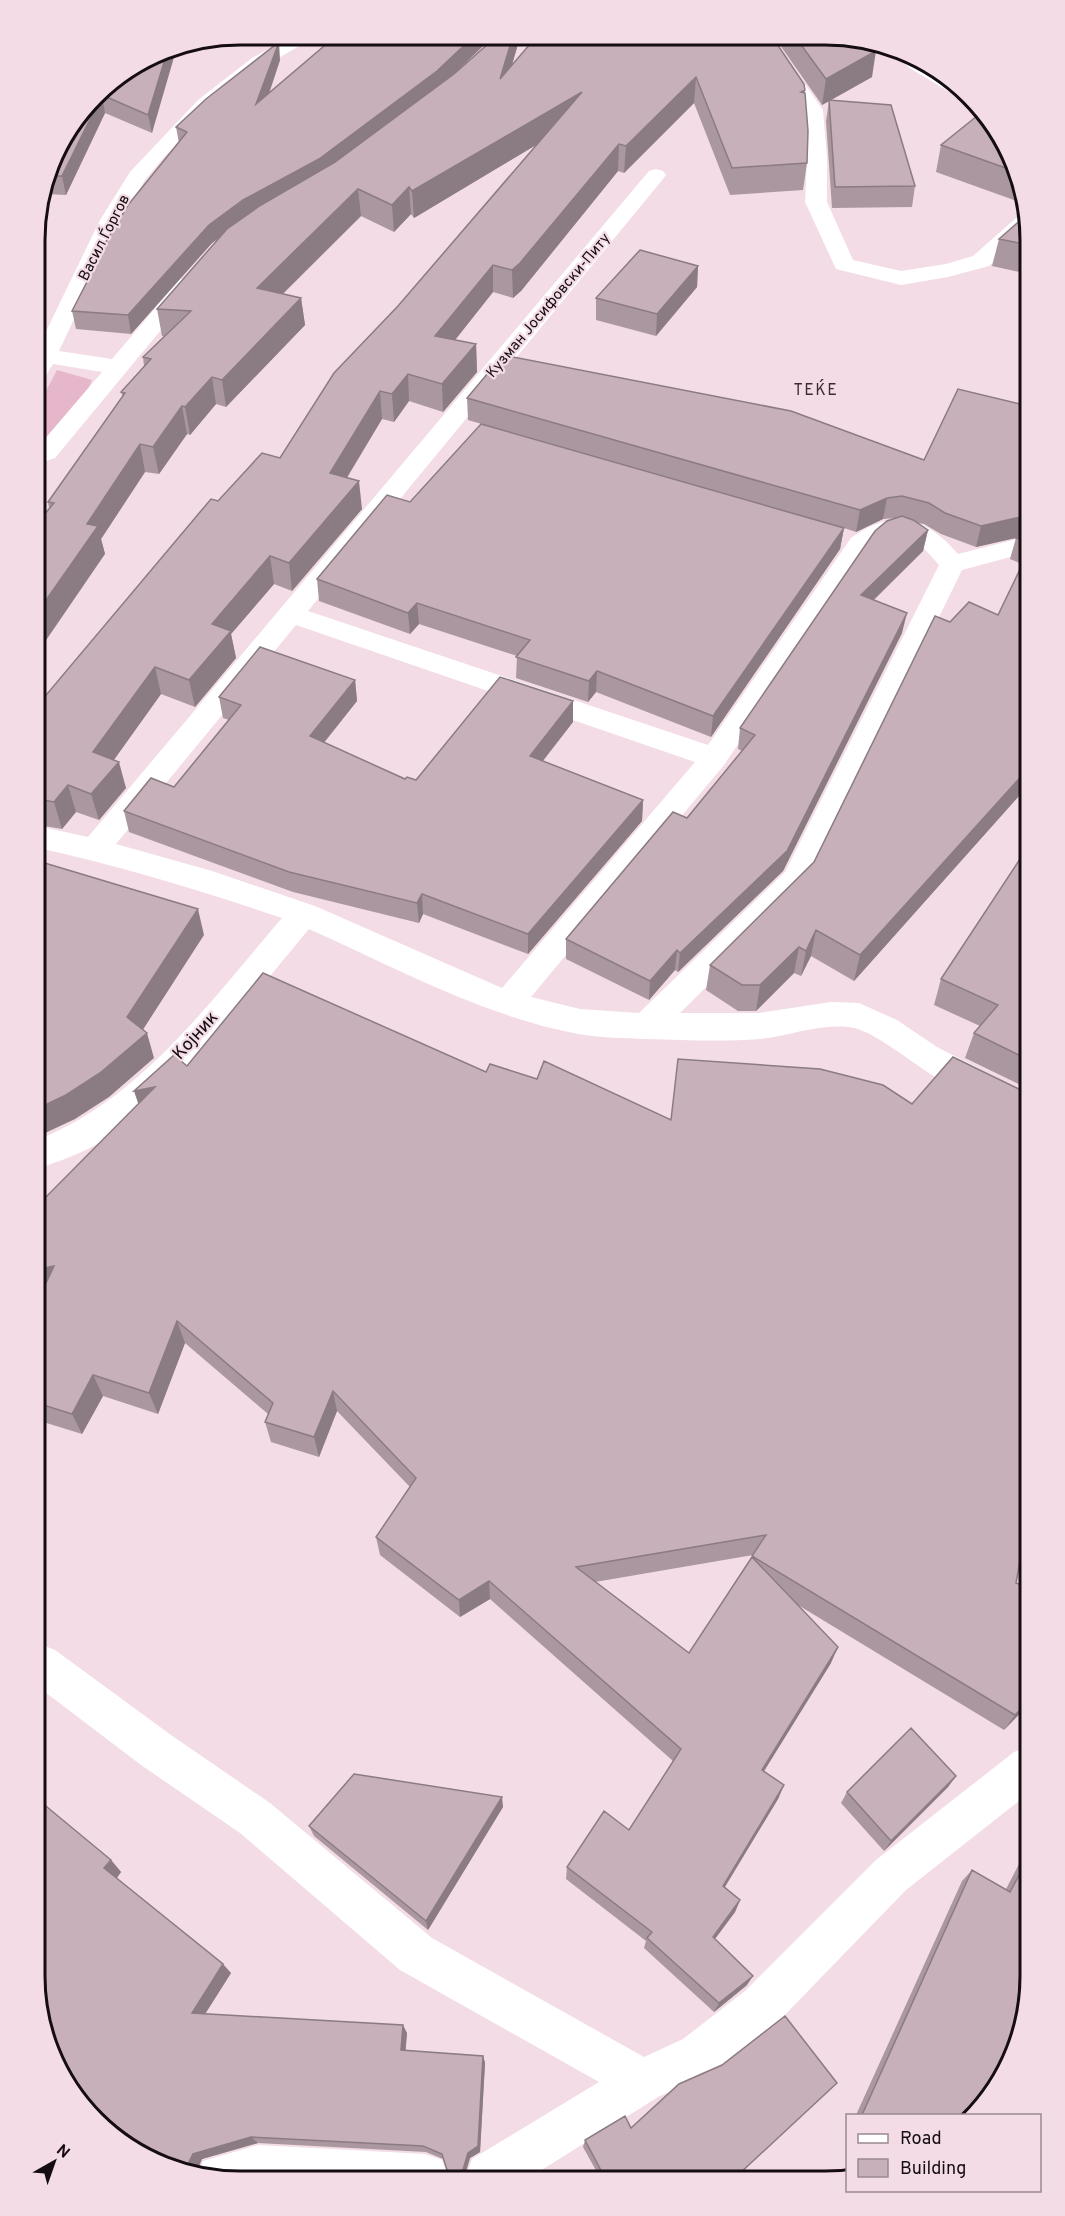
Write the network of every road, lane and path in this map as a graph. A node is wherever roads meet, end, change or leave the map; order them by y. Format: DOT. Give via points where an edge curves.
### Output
graph roads {
  1 [pos="289,45"];
  2 [pos="767,45"];
  3 [pos="656,176"];
  4 [pos="1019,227"];
  5 [pos="199,272"];
  6 [pos="45,356"];
  7 [pos="45,364"];
  8 [pos="118,367"];
  9 [pos="45,453"];
  10 [pos="1020,546"];
  11 [pos="952,564"];
  12 [pos="290,614"];
  13 [pos="714,758"];
  14 [pos="45,838"];
  15 [pos="95,849"];
  16 [pos="303,914"];
  17 [pos="507,1004"];
  18 [pos="646,1026"];
  19 [pos="1017,1102"];
  20 [pos="45,1152"];
  21 [pos="45,1668"];
  22 [pos="1020,1774"];
  23 [pos="642,2081"];
  24 [pos="247,2171"];
  25 [pos="320,2171"];
  26 [pos="497,2171"];
  1 -- 6 [label="street, Васил Ѓоргов" via="265,57 170,138 123,198"];
  2 -- 4 [label="street" via="813,110 816,202 844,264 901,278 948,270 981,261"];
  3 -- 12 [label="street, Кузман Јосифовски-Питу" via="461,429"];
  5 -- 8 [label="street"];
  7 -- 8 [label="street"];
  8 -- 9 [label="street"];
  10 -- 11 [label="street"];
  11 -- 13 [label="street" via="913,529 899,526 848,541"];
  11 -- 18 [label="street" via="796,879"];
  12 -- 13 [label="street"];
  12 -- 15 [label="street, Кузман Јосифовски-Питу"];
  13 -- 17 [label="street"];
  14 -- 15 [label="street"];
  15 -- 16 [label="street"];
  16 -- 17 [label="street"];
  16 -- 20 [label="street, Којник" via="180,1055 122,1110 61,1148"];
  17 -- 18 [label="street" via="580,1022"];
  18 -- 19 [label="street" via="759,1026 831,1015 859,1016 926,1056"];
  21 -- 23 [label="street" via="255,1818 416,1954"];
  22 -- 23 [label="street" via="891,1875 762,2007 699,2055"];
  23 -- 26 [label="street"];
  24 -- 25 [label="street"];
}
